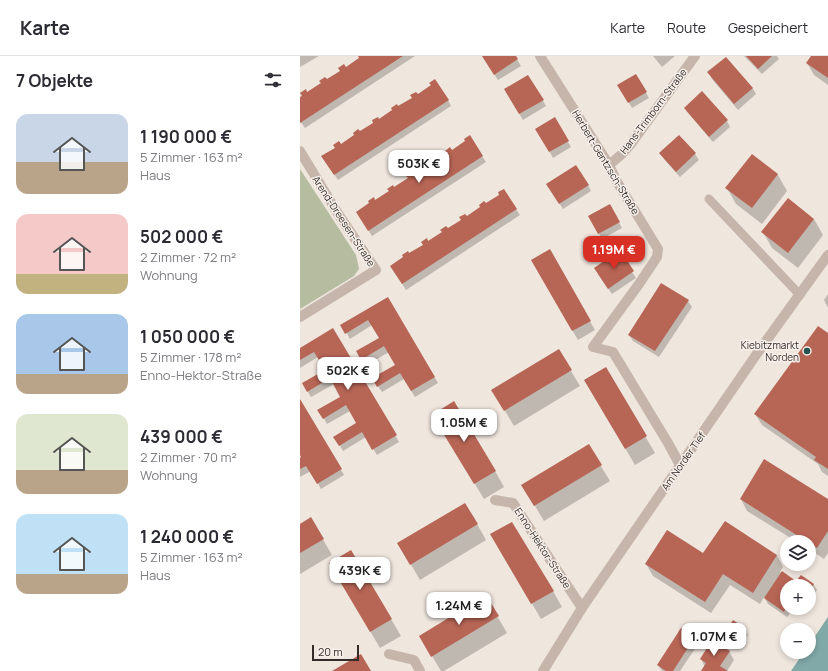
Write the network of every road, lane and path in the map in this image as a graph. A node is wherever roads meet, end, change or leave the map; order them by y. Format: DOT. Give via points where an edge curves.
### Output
graph roads {
  1 [pos="540,56"];
  2 [pos="695,56"];
  3 [pos="300,151"];
  4 [pos="609,164"];
  5 [pos="709,199"];
  6 [pos="828,255"];
  7 [pos="800,294"];
  8 [pos="300,317"];
  9 [pos="680,465"];
  10 [pos="495,500"];
  11 [pos="582,608"];
  12 [pos="389,654"];
  13 [pos="420,671"];
  14 [pos="542,671"];
  1 -- 4 [label="street, Herbert-Gentzsch-Straße"];
  2 -- 4 [label="street, Hans-Trimborn-Straße" via="630,145"];
  3 -- 8 [label="street, Arend-Dreesen-Straße" via="376,270"];
  4 -- 9 [label="street, Herbert-Gentzsch-Straße" via="658,249 657,257 593,348 613,352"];
  5 -- 7 [label="lane"];
  6 -- 7 [label="street, Am Norder Tief"];
  7 -- 9 [label="street, Am Norder Tief"];
  9 -- 11 [label="street, Am Norder Tief"];
  10 -- 11 [label="street, Enno-Hektor-Straße" via="514,503"];
  11 -- 14 [label="street, Am Norder Tief"];
  12 -- 13 [label="street" via="414,660"];
}
